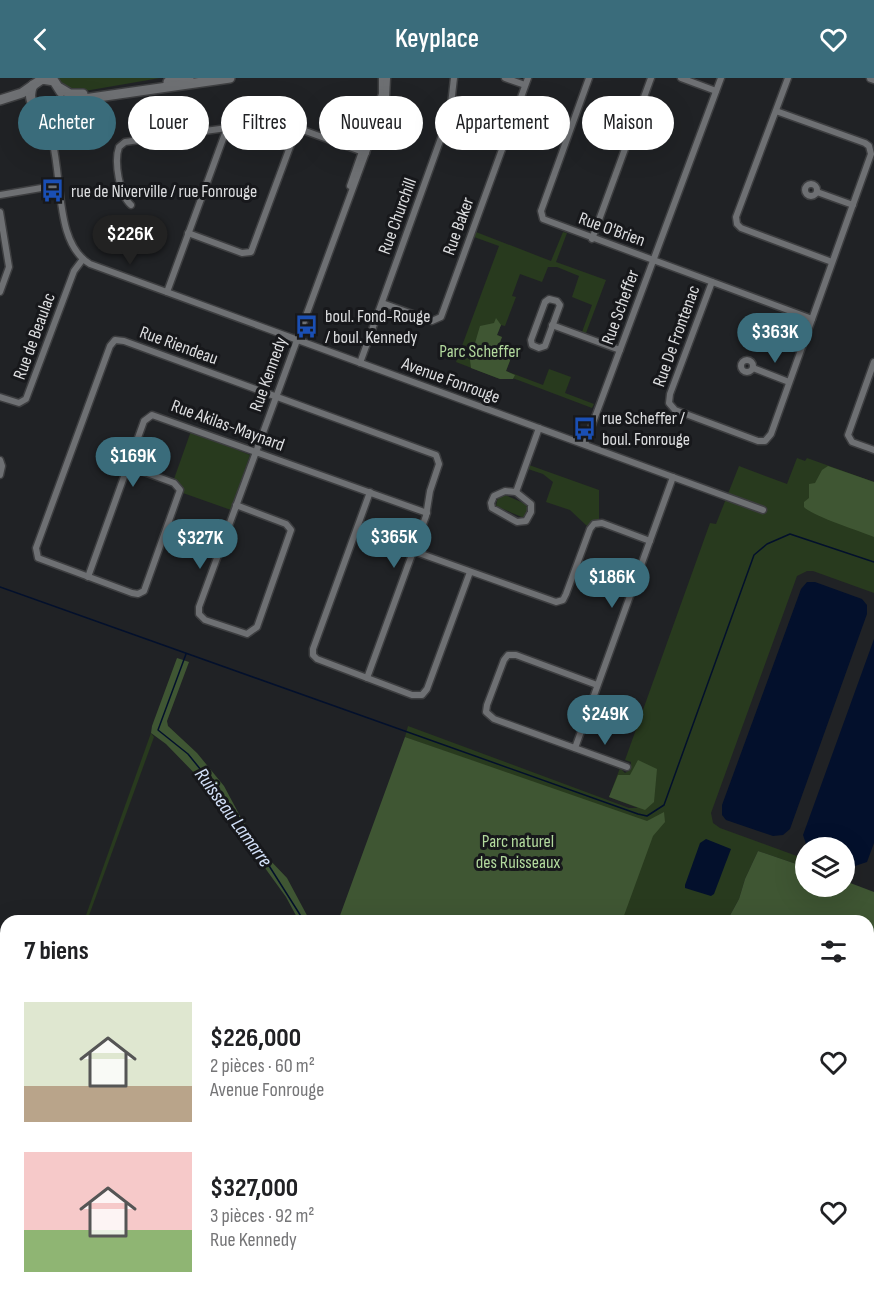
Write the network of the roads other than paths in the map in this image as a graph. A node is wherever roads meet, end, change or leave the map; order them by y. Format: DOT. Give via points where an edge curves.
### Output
graph roads {
  1 [pos="189,78"];
  2 [pos="230,78"];
  3 [pos="384,78"];
  4 [pos="454,78"];
  5 [pos="505,78"];
  6 [pos="528,78"];
  7 [pos="589,78"];
  8 [pos="651,78"];
  9 [pos="681,78"];
  10 [pos="721,78"];
  11 [pos="788,78"];
  12 [pos="514,80"];
  13 [pos="35,82"];
  14 [pos="55,82"];
  15 [pos="525,85"];
  16 [pos="716,91"];
  17 [pos="105,96"];
  18 [pos="0,100"];
  19 [pos="18,102"];
  20 [pos="0,106"];
  21 [pos="776,111"];
  22 [pos="221,129"];
  23 [pos="307,132"];
  24 [pos="221,144"];
  25 [pos="53,150"];
  26 [pos="289,150"];
  27 [pos="364,152"];
  28 [pos="59,185"];
  29 [pos="817,192"];
  30 [pos="0,195"];
  31 [pos="130,205"];
  32 [pos="853,205"];
  33 [pos="0,212"];
  34 [pos="188,233"];
  35 [pos="592,238"];
  36 [pos="83,259"];
  37 [pos="653,260"];
  38 [pos="832,262"];
  39 [pos="712,282"];
  40 [pos="0,292"];
  41 [pos="167,292"];
  42 [pos="382,303"];
  43 [pos="812,319"];
  44 [pos="552,326"];
  45 [pos="296,339"];
  46 [pos="620,350"];
  47 [pos="874,362"];
  48 [pos="360,363"];
  49 [pos="753,368"];
  50 [pos="789,382"];
  51 [pos="276,396"];
  52 [pos="0,397"];
  53 [pos="539,428"];
  54 [pos="585,444"];
  55 [pos="874,450"];
  56 [pos="256,451"];
  57 [pos="0,460"];
  58 [pos="128,466"];
  59 [pos="0,475"];
  60 [pos="673,477"];
  61 [pos="370,492"];
  62 [pos="516,492"];
  63 [pos="236,505"];
  64 [pos="763,510"];
  65 [pos="427,513"];
  66 [pos="650,541"];
  67 [pos="413,551"];
  68 [pos="470,572"];
  69 [pos="87,577"];
  70 [pos="367,678"];
  71 [pos="597,685"];
  72 [pos="575,748"];
  73 [pos="627,767"];
  1 -- 14 [label="main road" via="78,95 65,92"];
  2 -- 17 [label="main road"];
  3 -- 27 [label="street, Rue Kennedy"];
  4 -- 42 [label="street, Rue Churchill" via="450,113"];
  5 -- 12 [label="street"];
  6 -- 15 [label="street, Rue Baker"];
  7 -- 35 [label="street, Rue O'Brien" via="541,213 545,222"];
  8 -- 35 [label="street"];
  9 -- 16 [label="street"];
  10 -- 16 [label="street, Rue Scheffer"];
  11 -- 21 [label="street"];
  12 -- 15 [label="street"];
  13 -- 14 [label="main road"];
  13 -- 18 [label="main road" via="22,93"];
  15 -- 42 [label="street, Rue Baker" via="440,318 432,321"];
  16 -- 37 [label="street, Rue Scheffer"];
  19 -- 20 [label="main road"];
  21 -- 32 [label="street" via="869,146 870,157"];
  21 -- 38 [label="street" via="736,222 741,228"];
  22 -- 31 [label="street" via="121,144 117,153 120,175"];
  23 -- 27 [label="street"];
  24 -- 34 [label="street"];
  25 -- 28 [label="street"];
  26 -- 34 [label="street" via="251,252 242,253"];
  27 -- 45 [label="street, Rue Kennedy"];
  28 -- 30 [label="street"];
  28 -- 36 [label="street" via="69,238"];
  29 -- 32 [label="street"];
  32 -- 38 [label="street"];
  33 -- 40 [label="street" via="9,267"];
  34 -- 41 [label="street"];
  35 -- 37 [label="street, Rue O'Brien"];
  36 -- 41 [label="street, Avenue Fonrouge"];
  36 -- 52 [label="street, Rue de Beaulac" via="74,271 26,399 19,403"];
  37 -- 39 [label="street, Rue O'Brien"];
  37 -- 46 [label="street, Rue Scheffer"];
  38 -- 43 [label="street"];
  39 -- 43 [label="street, Rue O'Brien"];
  39 -- 50 [label="street, Rue De Frontenac" via="669,403 675,410 765,441 771,435"];
  41 -- 45 [label="street, Avenue Fonrouge"];
  42 -- 48 [label="street, Rue Churchill"];
  43 -- 50 [label="street"];
  44 -- 44 [label="street" via="560,304 549,299 535,328 532,345 544,347"];
  44 -- 46 [label="street"];
  45 -- 48 [label="street, Avenue Fonrouge"];
  45 -- 51 [label="street, Rue Kennedy"];
  46 -- 54 [label="street, Rue Scheffer"];
  47 -- 55 [label="street" via="848,435 852,442"];
  48 -- 53 [label="street, Avenue Fonrouge"];
  49 -- 50 [label="street"];
  51 -- 56 [label="street, Rue Kennedy"];
  51 -- 65 [label="street, Rue Riendeau" via="438,458"];
  51 -- 69 [label="street, Rue Riendeau" via="124,341 112,341 36,548 38,558"];
  53 -- 54 [label="street, Avenue Fonrouge"];
  53 -- 62 [label="street"];
  54 -- 60 [label="street, Avenue Fonrouge"];
  56 -- 58 [label="street, Rue Akilas-Maynard" via="152,415 145,420"];
  56 -- 61 [label="street, Rue Akilas-Maynard"];
  56 -- 63 [label="street, Rue Kennedy"];
  57 -- 59 [label="street"];
  58 -- 69 [label="street, Rue Akilas-Maynard"];
  58 -- 69 [label="street" via="179,488 168,526 142,592 134,594"];
  60 -- 64 [label="street, Avenue Fonrouge"];
  60 -- 66 [label="street"];
  61 -- 65 [label="street, Rue Akilas-Maynard"];
  61 -- 70 [label="street" via="313,651 318,660"];
  62 -- 62 [label="street" via="498,492 491,507 521,523 529,517 532,506"];
  63 -- 63 [label="street, Rue Kennedy" via="291,529 254,631 245,634 201,616 199,607"];
  65 -- 67 [label="street"];
  66 -- 68 [label="street" via="602,523 594,524 565,596 558,602"];
  66 -- 71 [label="street"];
  67 -- 68 [label="street"];
  67 -- 70 [label="street"];
  68 -- 70 [label="street" via="424,694 414,696"];
  71 -- 72 [label="street"];
  71 -- 72 [label="street" via="510,655 504,658 487,705 487,713 494,719"];
  72 -- 73 [label="street"];
}
